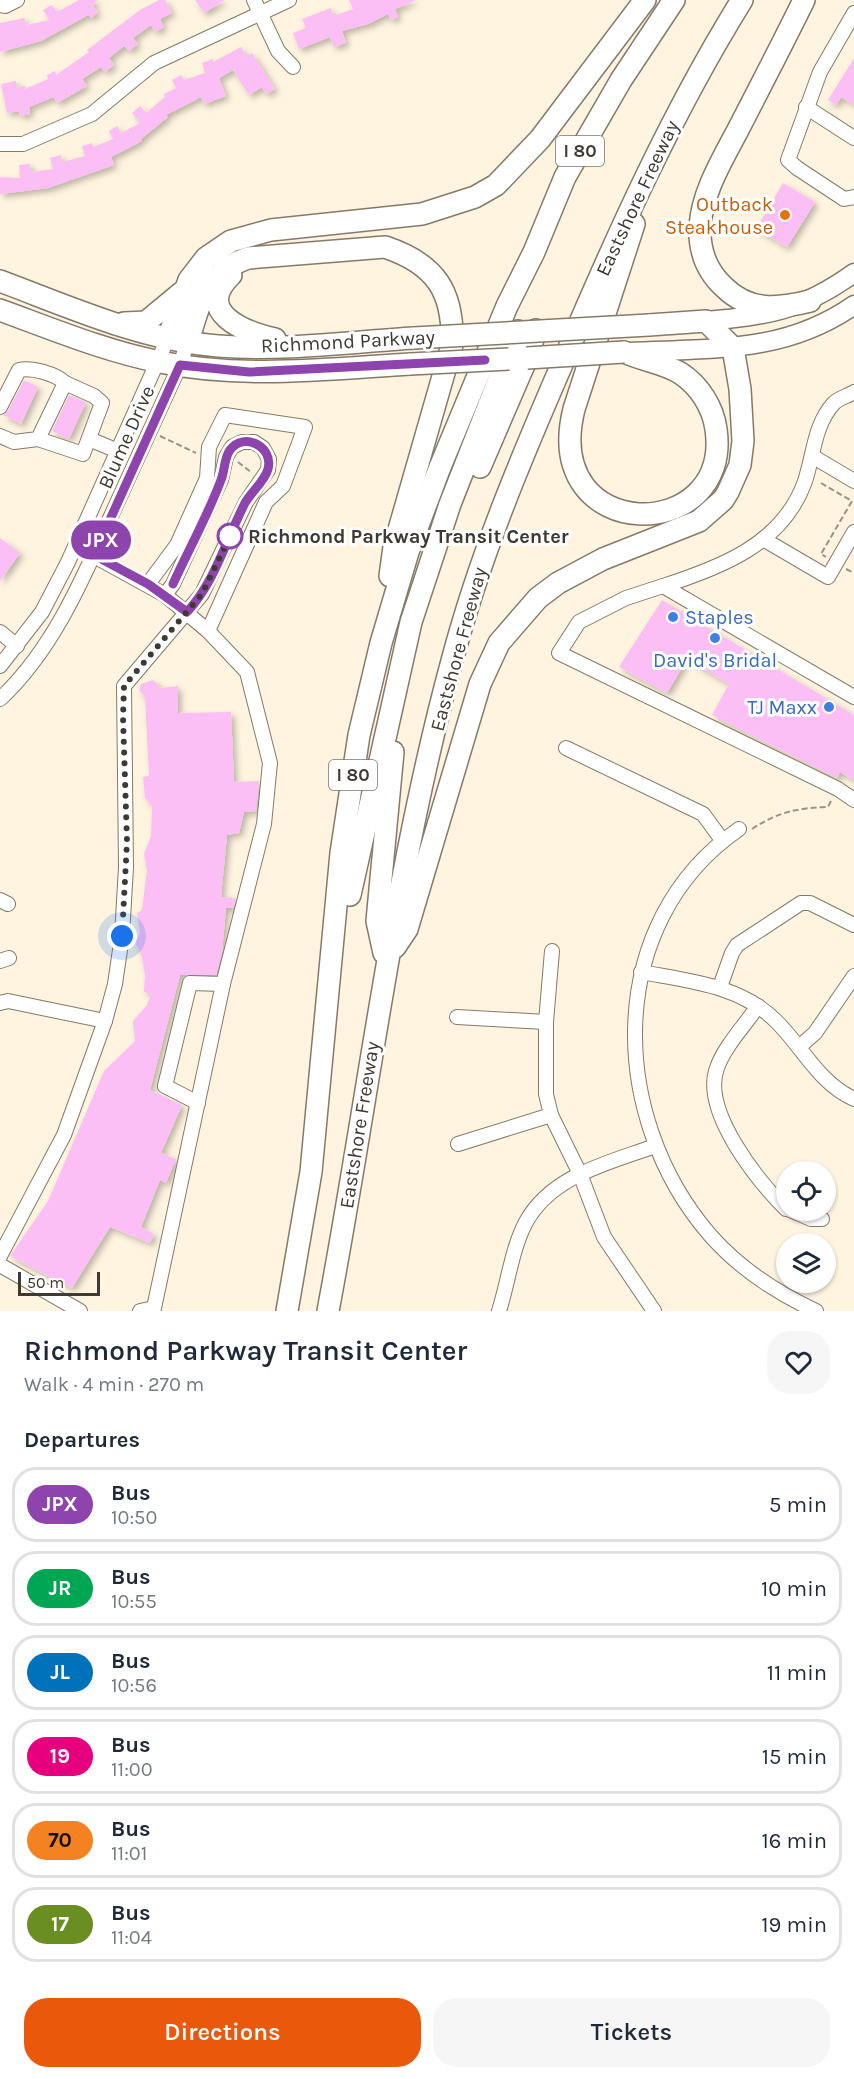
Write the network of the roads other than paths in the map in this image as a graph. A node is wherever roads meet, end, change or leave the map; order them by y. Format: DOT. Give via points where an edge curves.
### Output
graph roads {
  1 [pos="17,0"];
  2 [pos="289,0"];
  3 [pos="645,0"];
  4 [pos="674,0"];
  5 [pos="742,0"];
  6 [pos="804,0"];
  7 [pos="0,5"];
  8 [pos="257,6"];
  9 [pos="854,14"];
  10 [pos="850,29"];
  11 [pos="293,67"];
  12 [pos="806,107"];
  13 [pos="854,138"];
  14 [pos="0,144"];
  15 [pos="656,152"];
  16 [pos="854,197"];
  17 [pos="263,258"];
  18 [pos="854,273"];
  19 [pos="0,281"];
  20 [pos="183,290"];
  21 [pos="810,301"];
  22 [pos="854,305"];
  23 [pos="0,310"];
  24 [pos="706,321"];
  25 [pos="114,324"];
  26 [pos="527,331"];
  27 [pos="178,339"];
  28 [pos="302,345"];
  29 [pos="733,348"];
  30 [pos="624,352"];
  31 [pos="518,359"];
  32 [pos="158,362"];
  33 [pos="180,365"];
  34 [pos="65,384"];
  35 [pos="854,392"];
  36 [pos="0,407"];
  37 [pos="0,436"];
  38 [pos="38,439"];
  39 [pos="88,439"];
  40 [pos="118,451"];
  41 [pos="812,456"];
  42 [pos="474,462"];
  43 [pos="854,481"];
  44 [pos="854,532"];
  45 [pos="763,539"];
  46 [pos="76,546"];
  47 [pos="94,555"];
  48 [pos="148,584"];
  49 [pos="663,586"];
  50 [pos="165,595"];
  51 [pos="187,612"];
  52 [pos="208,631"];
  53 [pos="0,632"];
  54 [pos="381,643"];
  55 [pos="17,646"];
  56 [pos="0,666"];
  57 [pos="854,697"];
  58 [pos="0,699"];
  59 [pos="566,748"];
  60 [pos="854,800"];
  61 [pos="739,829"];
  62 [pos="722,840"];
  63 [pos="854,925"];
  64 [pos="552,951"];
  65 [pos="386,961"];
  66 [pos="641,972"];
  67 [pos="854,976"];
  68 [pos="223,984"];
  69 [pos="720,987"];
  70 [pos="3,999"];
  71 [pos="758,1006"];
  72 [pos="457,1017"];
  73 [pos="105,1021"];
  74 [pos="546,1022"];
  75 [pos="799,1047"];
  76 [pos="854,1099"];
  77 [pos="198,1103"];
  78 [pos="551,1115"];
  79 [pos="458,1144"];
  80 [pos="655,1146"];
  81 [pos="311,1172"];
  82 [pos="580,1174"];
  83 [pos="776,1198"];
  84 [pos="0,1256"];
  85 [pos="0,1265"];
  86 [pos="80,1311"];
  87 [pos="140,1311"];
  88 [pos="287,1311"];
  89 [pos="328,1311"];
  90 [pos="500,1311"];
  91 [pos="654,1311"];
  92 [pos="816,1311"];
  1 -- 7 [label="street"];
  2 -- 8 [label="street"];
  3 -- 20 [label="highway" via="540,139 496,185 475,197 422,214 248,235 206,258"];
  4 -- 54 [label="highway, Eastshore Freeway / I 80" via="621,80 565,177 440,467 408,552"];
  5 -- 15 [label="highway, Eastshore Freeway"];
  6 -- 21 [label="highway" via="714,177 700,226 705,261 731,294 760,308"];
  8 -- 11 [label="street" via="278,51"];
  8 -- 14 [label="street" via="154,63 92,114 23,144"];
  9 -- 10 [label="street"];
  10 -- 12 [label="street" via="820,72"];
  12 -- 13 [label="street"];
  12 -- 16 [label="street" via="788,160 844,199"];
  15 -- 30 [label="highway" via="568,430 578,477 594,498 617,512 657,514 686,503 707,479 716,462 714,417 706,400 680,373"];
  15 -- 65 [label="highway, Eastshore Freeway" via="525,448 473,588 436,727"];
  17 -- 27 [label="highway" via="248,258 216,275"];
  17 -- 28 [label="highway" via="223,282 218,298 220,313 253,334"];
  17 -- 54 [label="highway" via="385,247 404,253 436,278 453,317 452,345 394,547"];
  18 -- 21 [label="main road"];
  19 -- 25 [label="highway, Richmond Parkway"];
  20 -- 25 [label="highway" via="146,322"];
  20 -- 27 [label="highway"];
  21 -- 24 [label="main road" via="762,316"];
  22 -- 29 [label="main road" via="797,336"];
  23 -- 32 [label="highway, Richmond Parkway"];
  24 -- 26 [label="highway, Richmond Parkway, bridge"];
  24 -- 29 [label="highway"];
  25 -- 27 [label="highway, Richmond Parkway"];
  26 -- 28 [label="highway, Richmond Parkway, bridge"];
  26 -- 31 [label="highway"];
  27 -- 28 [label="highway, Richmond Parkway" via="217,346"];
  27 -- 32 [label="street, Blume Drive"];
  27 -- 33 [label="street, Blume Drive"];
  29 -- 30 [label="main road"];
  29 -- 65 [label="highway" via="743,441 740,465 728,492 699,521 603,559 558,583 538,597 499,643 480,684 407,928"];
  30 -- 31 [label="highway, Richmond Parkway, bridge"];
  31 -- 33 [label="highway, Richmond Parkway, bridge" via="249,372"];
  31 -- 42 [label="highway"];
  32 -- 33 [label="highway, Richmond Parkway"];
  32 -- 40 [label="street, Blume Drive"];
  33 -- 47 [label="street, Blume Drive"];
  34 -- 36 [label="street" via="60,378 19,370"];
  34 -- 38 [label="street"];
  34 -- 39 [label="street" via="102,403"];
  35 -- 41 [label="street" via="835,401 820,423"];
  37 -- 38 [label="street" via="14,442"];
  38 -- 39 [label="street" via="83,454"];
  39 -- 40 [label="street"];
  40 -- 46 [label="street, Blume Drive"];
  41 -- 43 [label="street"];
  41 -- 45 [label="street" via="794,504"];
  42 -- 65 [label="highway" via="424,622 394,743 377,921"];
  42 -- 81 [label="highway" via="431,557 411,622 368,807 352,877"];
  44 -- 45 [label="street" via="828,577"];
  45 -- 49 [label="street" via="735,559"];
  46 -- 47 [label="street"];
  46 -- 55 [label="street, Blume Drive" via="42,612"];
  47 -- 48 [label="street"];
  47 -- 58 [label="street, Blume Drive" via="60,621"];
  48 -- 50 [label="street"];
  48 -- 52 [label="street" via="177,545 207,478 209,447 225,415 305,427 283,486 266,502"];
  49 -- 57 [label="street"];
  49 -- 60 [label="street" via="626,598 579,622 559,653"];
  50 -- 51 [label="street"];
  50 -- 51 [label="street" via="221,480 226,457 232,447 254,442 269,459 268,470 246,502 202,594"];
  51 -- 52 [label="street"];
  51 -- 73 [label="street" via="124,686 126,867 120,953"];
  52 -- 68 [label="street" via="247,672 270,763 264,824"];
  53 -- 55 [label="street"];
  54 -- 81 [label="highway, Eastshore Freeway / I 80" via="359,735 341,853"];
  55 -- 56 [label="street, Blume Drive"];
  59 -- 62 [label="street" via="704,814"];
  61 -- 62 [label="street"];
  62 -- 66 [label="street" via="676,889 662,914"];
  63 -- 69 [label="street" via="810,903 801,903 737,945"];
  64 -- 74 [label="street"];
  65 -- 89 [label="highway, Eastshore Freeway"];
  66 -- 69 [label="street"];
  66 -- 80 [label="street" via="634,1031 640,1090"];
  67 -- 75 [label="street" via="815,1033"];
  68 -- 77 [label="street"];
  68 -- 77 [label="street" via="190,983 165,1086"];
  69 -- 71 [label="street"];
  70 -- 73 [label="street"];
  71 -- 75 [label="street"];
  71 -- 83 [label="street" via="717,1067 715,1089 738,1152"];
  72 -- 74 [label="street"];
  73 -- 84 [label="street" via="64,1135"];
  74 -- 78 [label="street" via="546,1094"];
  75 -- 76 [label="street" via="828,1082"];
  77 -- 87 [label="street" via="154,1308"];
  78 -- 79 [label="street"];
  78 -- 82 [label="street"];
  80 -- 82 [label="street"];
  80 -- 92 [label="street" via="685,1200 717,1242 767,1285"];
  81 -- 88 [label="highway, Eastshore Freeway / I 80"];
  82 -- 90 [label="street" via="557,1187 526,1222"];
  82 -- 91 [label="street" via="604,1237"];
  85 -- 86 [label="street"];
}
